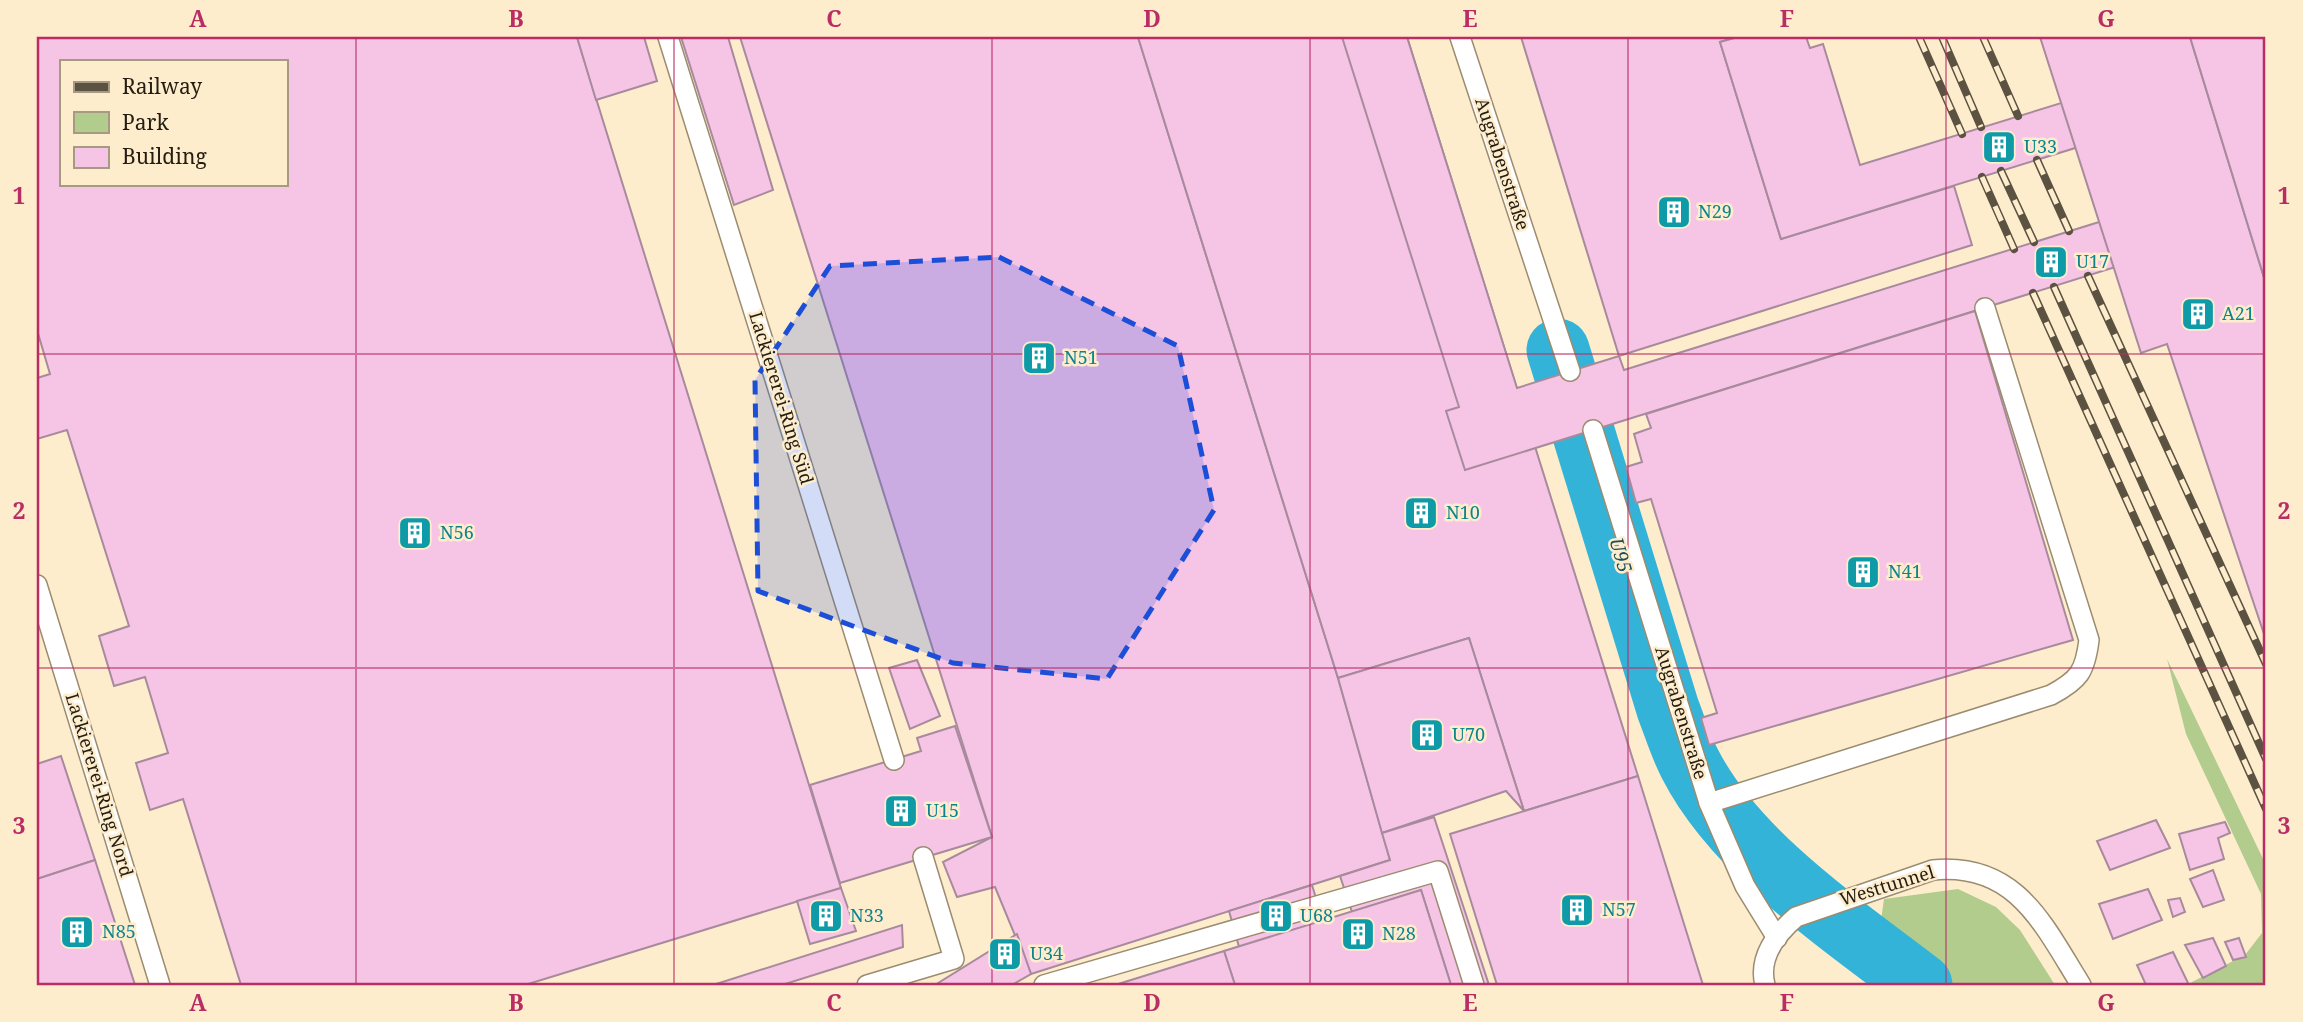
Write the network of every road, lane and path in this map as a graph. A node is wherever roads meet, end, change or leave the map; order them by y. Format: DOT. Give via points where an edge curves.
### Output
graph roads {
  1 [pos="668,37"];
  2 [pos="1460,37"];
  3 [pos="1985,308"];
  4 [pos="1570,371"];
  5 [pos="1593,430"];
  6 [pos="37,584"];
  7 [pos="894,760"];
  8 [pos="1709,803"];
  9 [pos="923,857"];
  10 [pos="1777,938"];
  11 [pos="160,985"];
  12 [pos="867,985"];
  13 [pos="1044,985"];
  14 [pos="1474,985"];
  15 [pos="1765,985"];
  16 [pos="2081,985"];
  1 -- 7 [label="lane, Lackiererei-Ring Süd"];
  2 -- 4 [label="lane, Augrabenstraße"];
  3 -- 8 [label="lane" via="2089,640 2086,663 2073,683 2051,695"];
  5 -- 8 [label="lane, Augrabenstraße"];
  6 -- 11 [label="lane, Lackiererei-Ring Nord"];
  8 -- 10 [label="lane, Augrabenstraße" via="1745,886"];
  9 -- 12 [label="lane" via="954,959"];
  10 -- 15 [label="lane" via="1766,955"];
  10 -- 16 [label="lane, Westtunnel" via="1796,917 1818,908 1933,870 1956,867 1977,871 2011,888 2038,917"];
  13 -- 14 [label="lane" via="1438,872"];
}
